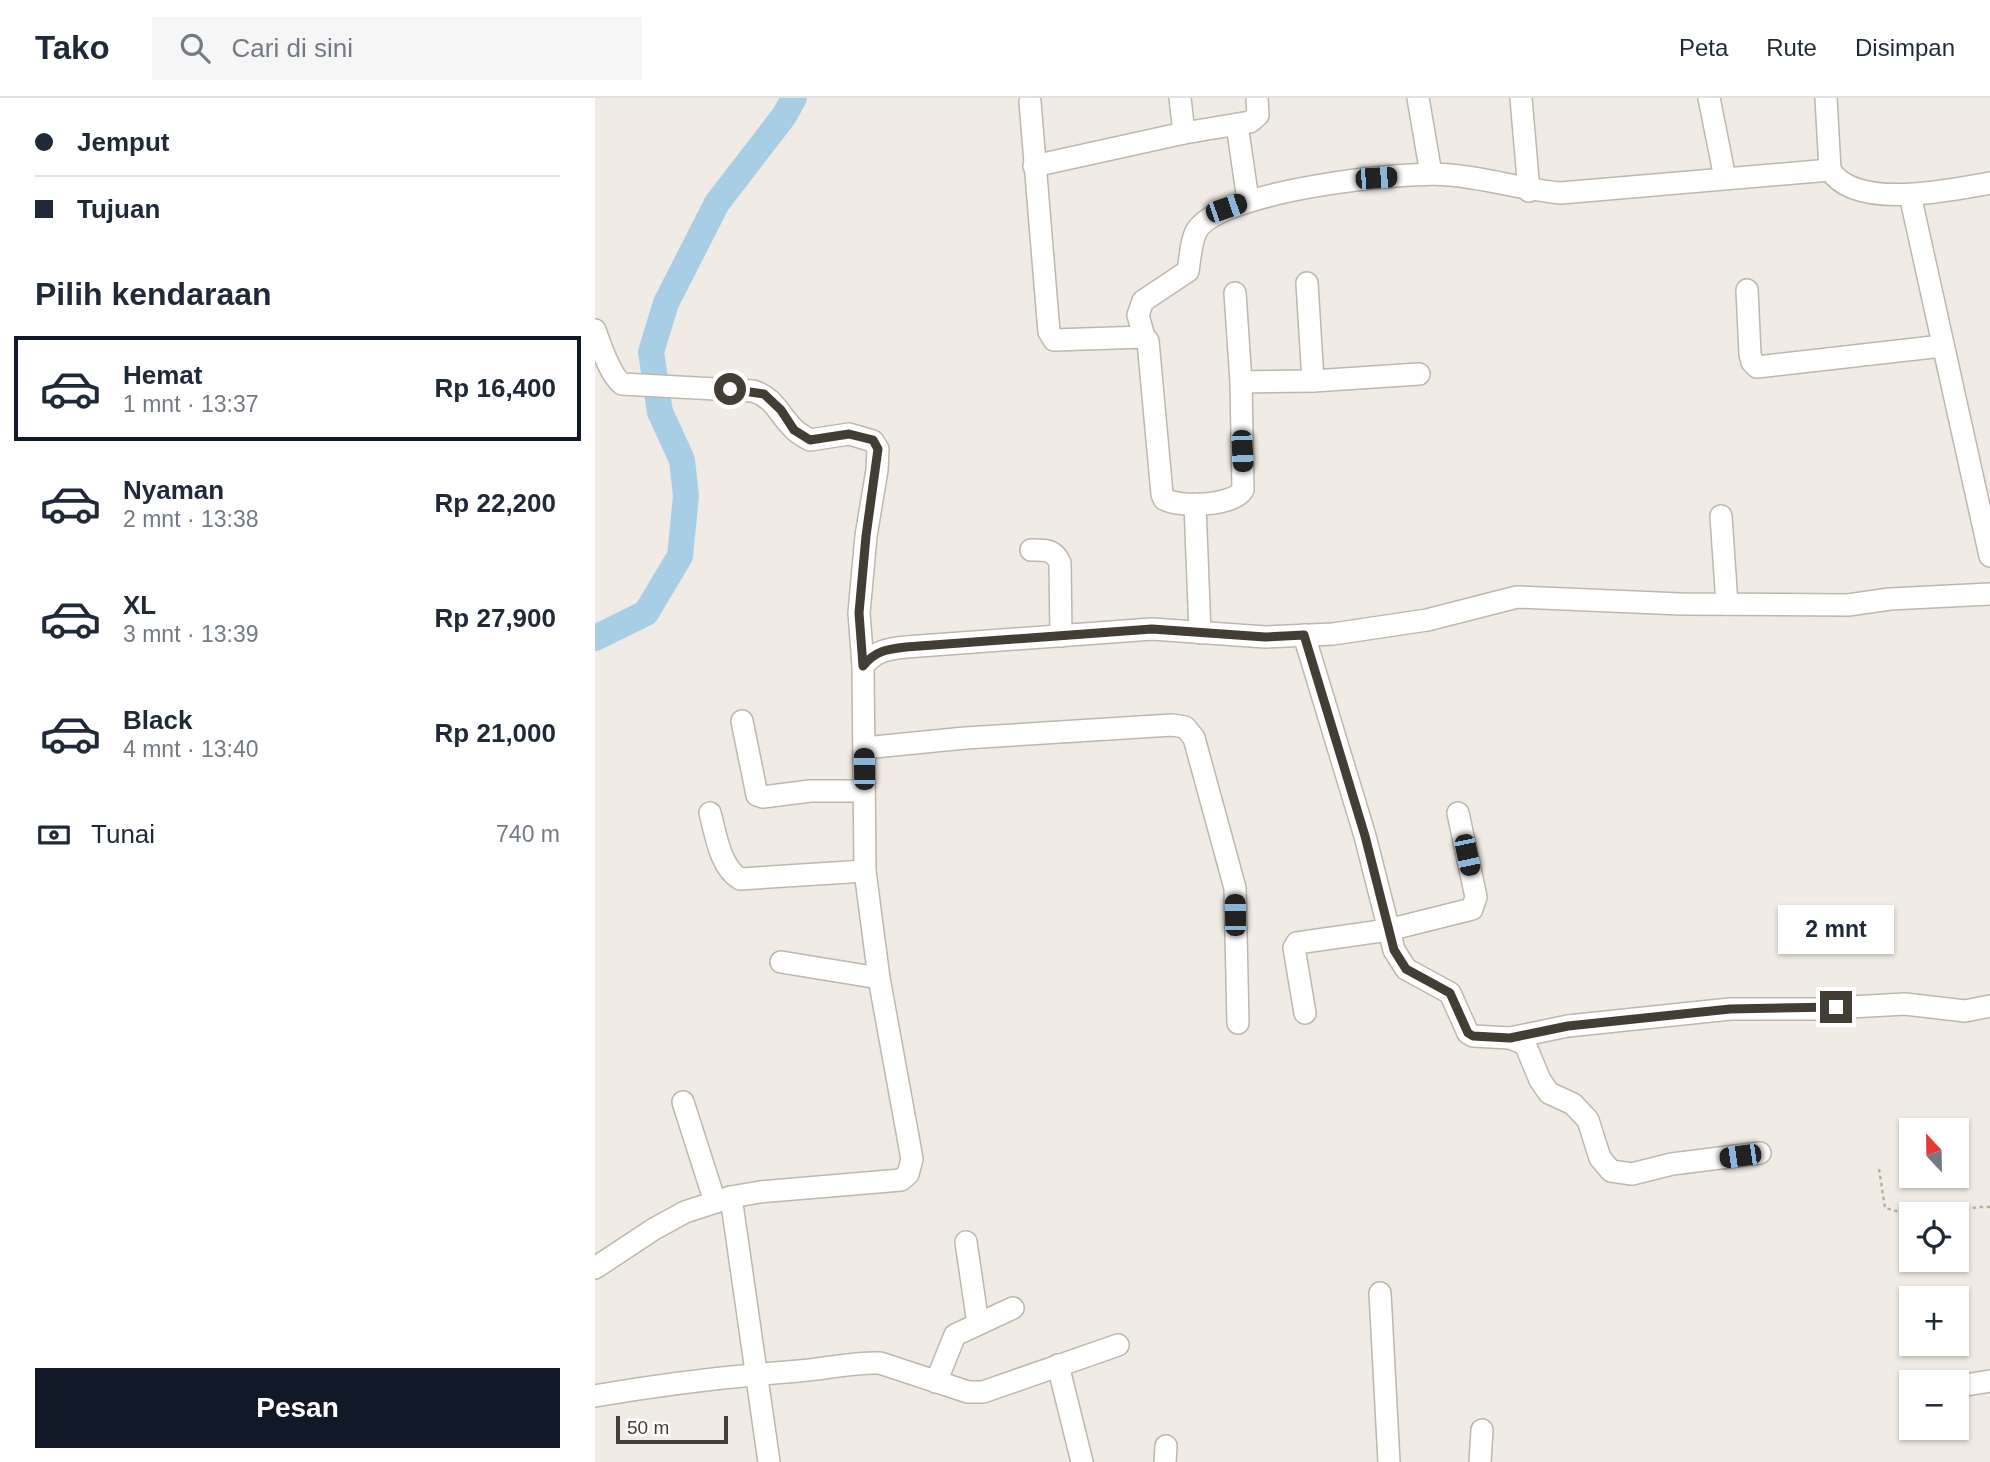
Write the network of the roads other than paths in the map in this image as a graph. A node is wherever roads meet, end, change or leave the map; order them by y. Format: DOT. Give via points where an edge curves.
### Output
graph roads {
  1 [pos="1180,98"];
  2 [pos="1257,98"];
  3 [pos="1418,98"];
  4 [pos="1521,98"];
  5 [pos="1709,98"];
  6 [pos="1826,98"];
  7 [pos="1030,102"];
  8 [pos="1237,125"];
  9 [pos="1185,133"];
  10 [pos="1034,166"];
  11 [pos="1830,170"];
  12 [pos="1431,174"];
  13 [pos="1725,178"];
  14 [pos="1990,183"];
  15 [pos="1529,191"];
  16 [pos="1910,195"];
  17 [pos="1248,201"];
  18 [pos="1307,283"];
  19 [pos="1747,290"];
  20 [pos="1235,293"];
  21 [pos="595,330"];
  22 [pos="1143,337"];
  23 [pos="1942,346"];
  24 [pos="1419,374"];
  25 [pos="1313,381"];
  26 [pos="1241,382"];
  27 [pos="1195,504"];
  28 [pos="1721,516"];
  29 [pos="1987,523"];
  30 [pos="1031,550"];
  31 [pos="1990,556"];
  32 [pos="1990,594"];
  33 [pos="1727,604"];
  34 [pos="1200,633"];
  35 [pos="1304,635"];
  36 [pos="1061,636"];
  37 [pos="863,666"];
  38 [pos="741,721"];
  39 [pos="864,748"];
  40 [pos="864,791"];
  41 [pos="710,813"];
  42 [pos="1458,813"];
  43 [pos="865,871"];
  44 [pos="1388,930"];
  45 [pos="781,962"];
  46 [pos="879,978"];
  47 [pos="1990,1006"];
  48 [pos="1305,1013"];
  49 [pos="1238,1023"];
  50 [pos="1510,1038"];
  51 [pos="683,1102"];
  52 [pos="1760,1153"];
  53 [pos="723,1200"];
  54 [pos="966,1242"];
  55 [pos="597,1261"];
  56 [pos="1380,1293"];
  57 [pos="1013,1308"];
  58 [pos="978,1324"];
  59 [pos="1118,1345"];
  60 [pos="1058,1365"];
  61 [pos="755,1373"];
  62 [pos="1990,1381"];
  63 [pos="936,1382"];
  64 [pos="1969,1384"];
  65 [pos="595,1396"];
  66 [pos="1482,1430"];
  67 [pos="769,1462"];
  68 [pos="1082,1462"];
  69 [pos="1389,1462"];
  70 [pos="1480,1462"];
  1 -- 9 [label="street"];
  2 -- 8 [label="street" via="1256,119"];
  3 -- 12 [label="street"];
  4 -- 15 [label="street"];
  5 -- 13 [label="street"];
  6 -- 11 [label="street"];
  7 -- 10 [label="street"];
  8 -- 9 [label="street"];
  8 -- 17 [label="street"];
  9 -- 10 [label="street"];
  10 -- 22 [label="street" via="1051,337"];
  11 -- 13 [label="street"];
  11 -- 16 [label="street" via="1849,186 1879,194"];
  12 -- 15 [label="street"];
  12 -- 17 [label="street" via="1303,188"];
  13 -- 15 [label="street" via="1561,193"];
  14 -- 16 [label="street"];
  16 -- 23 [label="street"];
  17 -- 22 [label="street" via="1226,208 1196,231 1188,271 1139,306"];
  18 -- 25 [label="street"];
  19 -- 23 [label="street" via="1750,354 1757,366"];
  20 -- 26 [label="street"];
  21 -- 37 [label="street" via="605,358 622,384 753,391 764,394 794,430 810,440 849,434 873,440 878,449 859,613"];
  22 -- 27 [label="street" via="1148,341 1164,499"];
  23 -- 29 [label="street"];
  24 -- 25 [label="street"];
  25 -- 26 [label="street"];
  26 -- 27 [label="street" via="1243,490 1230,500"];
  27 -- 34 [label="street"];
  28 -- 33 [label="street"];
  29 -- 31 [label="street"];
  30 -- 36 [label="street" via="1050,551 1060,564"];
  32 -- 33 [label="street" via="1848,605"];
  33 -- 35 [label="street" via="1517,597 1427,620"];
  34 -- 35 [label="street"];
  34 -- 36 [label="street" via="1152,629"];
  35 -- 44 [label="street" via="1365,836"];
  36 -- 37 [label="street" via="885,649 872,654"];
  37 -- 39 [label="street"];
  38 -- 40 [label="street" via="757,795"];
  39 -- 40 [label="street"];
  39 -- 49 [label="street" via="1185,727 1194,738 1235,888"];
  40 -- 43 [label="street"];
  41 -- 43 [label="street" via="724,860 740,879"];
  42 -- 44 [label="street" via="1476,897 1472,909"];
  43 -- 46 [label="street"];
  44 -- 48 [label="street" via="1297,943 1294,948"];
  44 -- 50 [label="street" via="1399,961 1450,993 1468,1033"];
  45 -- 46 [label="street"];
  46 -- 53 [label="street" via="912,1159 908,1174 901,1180 760,1192"];
  47 -- 50 [label="street" via="1965,1011 1905,1004 1730,1009 1568,1026"];
  50 -- 52 [label="street" via="1525,1044 1549,1093 1580,1110 1588,1120 1600,1158 1611,1171 1632,1174"];
  51 -- 53 [label="street"];
  53 -- 55 [label="street" via="685,1212"];
  53 -- 61 [label="street"];
  54 -- 58 [label="street"];
  56 -- 69 [label="street"];
  57 -- 58 [label="street"];
  58 -- 63 [label="street" via="951,1340"];
  59 -- 60 [label="street"];
  60 -- 63 [label="street" via="983,1392"];
  60 -- 68 [label="street"];
  61 -- 63 [label="street" via="865,1362"];
  61 -- 65 [label="street"];
  61 -- 67 [label="street"];
  62 -- 64 [label="street"];
  66 -- 70 [label="street"];
}
